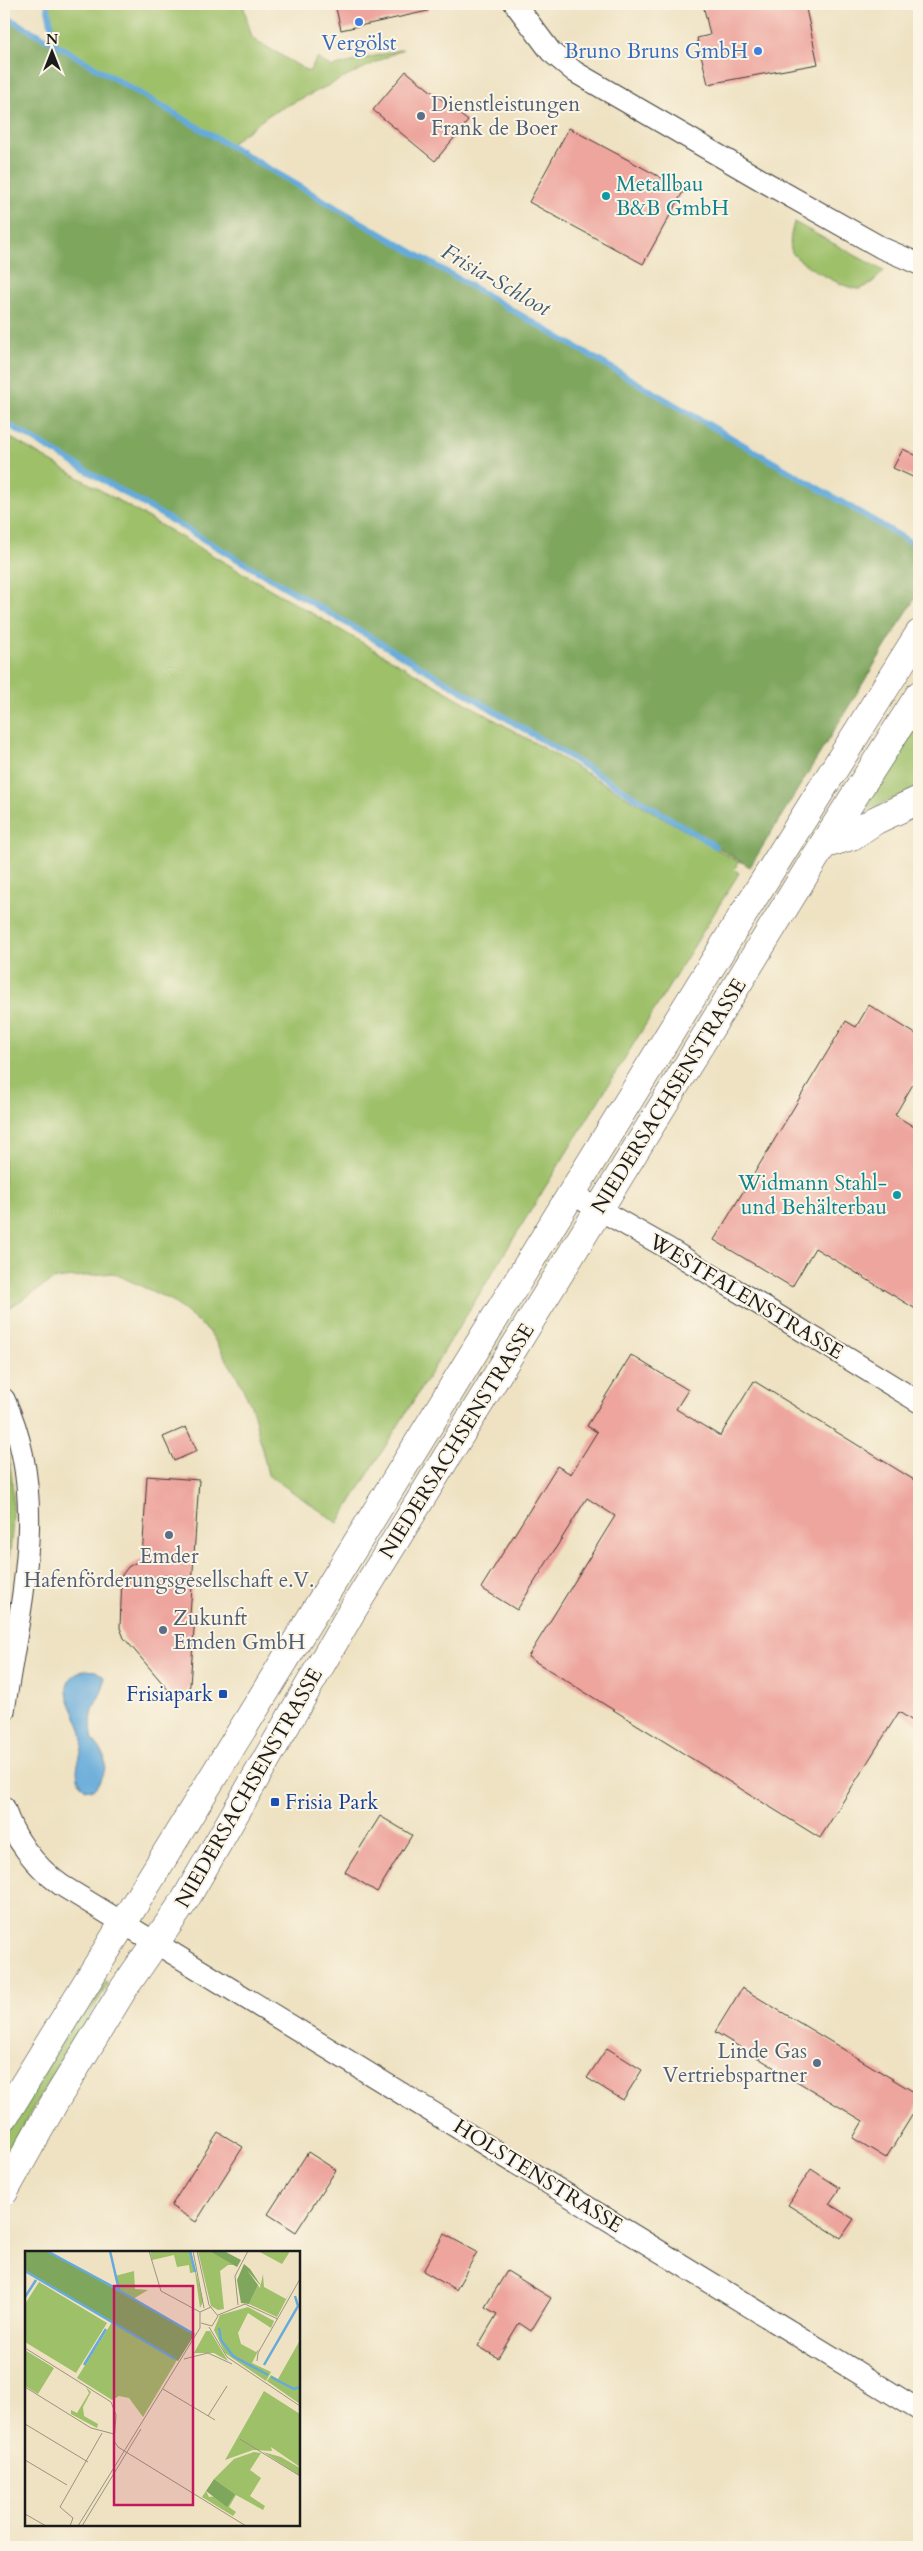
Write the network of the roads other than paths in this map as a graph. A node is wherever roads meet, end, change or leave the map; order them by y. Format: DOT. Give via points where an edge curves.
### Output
graph roads {
  1 [pos="514,4"];
  2 [pos="915,265"];
  3 [pos="919,634"];
  4 [pos="919,695"];
  5 [pos="919,800"];
  6 [pos="823,845"];
  7 [pos="572,1194"];
  8 [pos="599,1209"];
  9 [pos="4,1399"];
  10 [pos="919,1402"];
  11 [pos="4,1710"];
  12 [pos="4,1807"];
  13 [pos="124,1924"];
  14 [pos="156,1943"];
  15 [pos="4,2117"];
  16 [pos="4,2192"];
  17 [pos="919,2410"];
  1 -- 2 [label="street" via="550,52 582,77"];
  3 -- 7 [label="main road, NIEDERSACHSENSTRASSE"];
  4 -- 6 [label="main road, NIEDERSACHSENSTRASSE"];
  5 -- 6 [label="main road" via="852,836"];
  6 -- 8 [label="main road, NIEDERSACHSENSTRASSE"];
  7 -- 8 [label="street, WESTFALENSTRASSE"];
  7 -- 13 [label="main road, NIEDERSACHSENSTRASSE"];
  8 -- 10 [label="street, WESTFALENSTRASSE"];
  8 -- 14 [label="main road, NIEDERSACHSENSTRASSE" via="331,1646 245,1799"];
  9 -- 11 [label="street" via="23,1455 29,1529"];
  12 -- 13 [label="street, HOLSTENSTRASSE" via="20,1842 44,1872"];
  13 -- 14 [label="street, HOLSTENSTRASSE"];
  13 -- 15 [label="main road, NIEDERSACHSENSTRASSE"];
  14 -- 16 [label="main road, NIEDERSACHSENSTRASSE" via="124,1988"];
  14 -- 17 [label="street, HOLSTENSTRASSE"];
}
